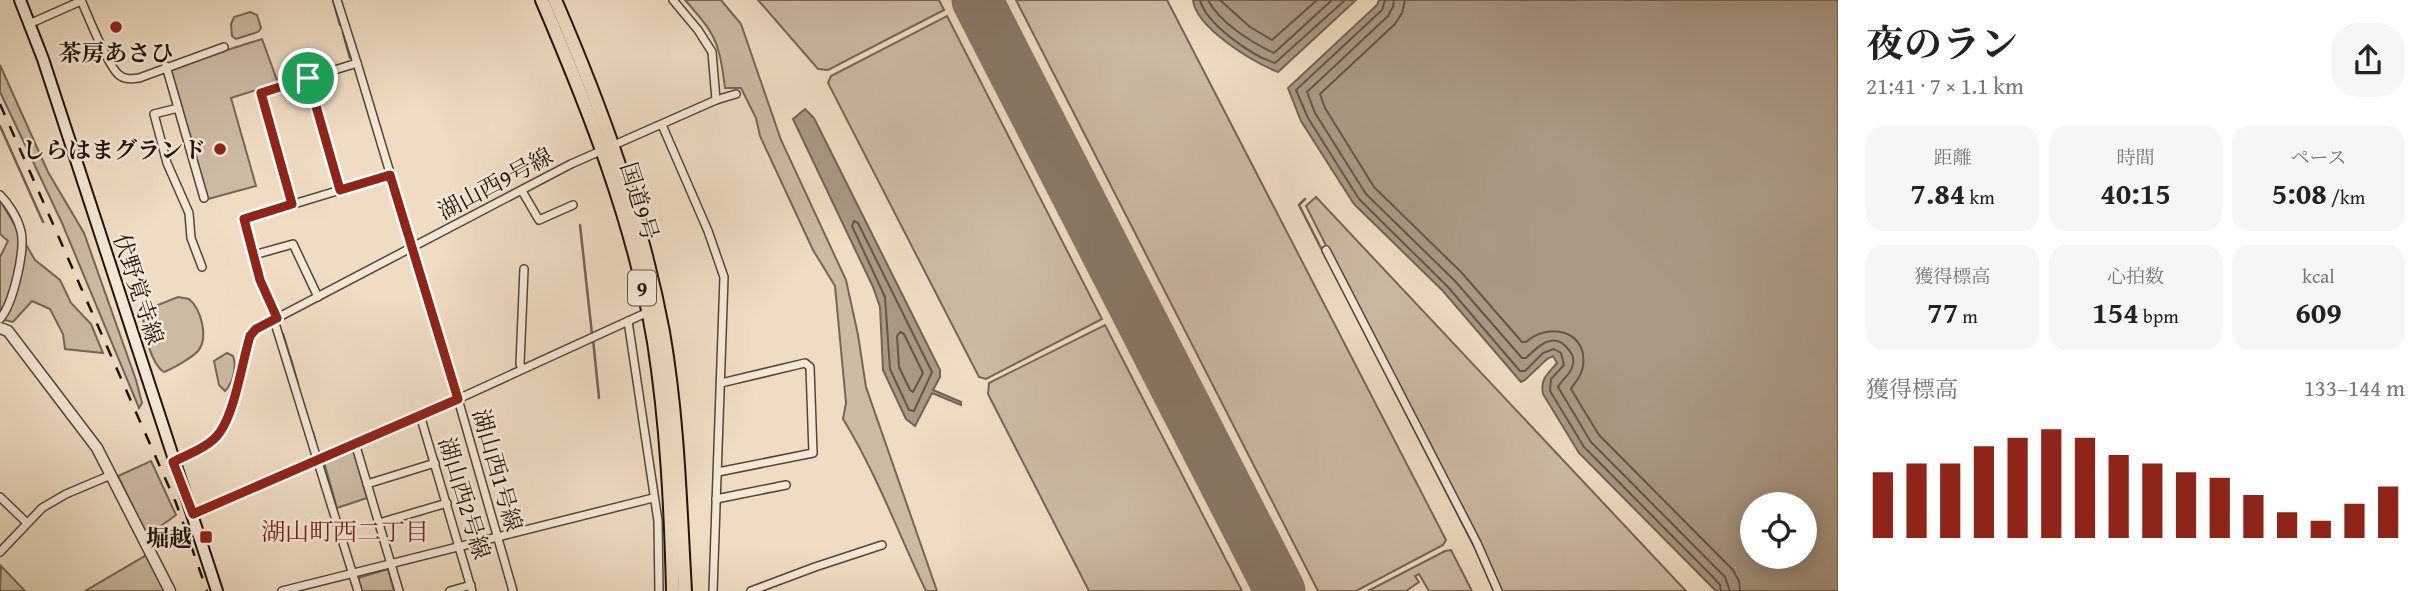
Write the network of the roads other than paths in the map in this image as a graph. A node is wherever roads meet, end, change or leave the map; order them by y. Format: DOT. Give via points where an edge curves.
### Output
graph roads {
  1 [pos="20,0"];
  2 [pos="337,0"];
  3 [pos="542,0"];
  4 [pos="555,0"];
  5 [pos="673,0"];
  6 [pos="81,1"];
  7 [pos="29,24"];
  8 [pos="224,47"];
  9 [pos="357,63"];
  10 [pos="166,66"];
  11 [pos="308,78"];
  12 [pos="736,94"];
  13 [pos="716,100"];
  14 [pos="178,108"];
  15 [pos="662,125"];
  16 [pos="608,149"];
  17 [pos="390,175"];
  18 [pos="340,190"];
  19 [pos="522,191"];
  20 [pos="0,195"];
  21 [pos="204,198"];
  22 [pos="292,204"];
  23 [pos="573,205"];
  24 [pos="412,248"];
  25 [pos="1326,250"];
  26 [pos="254,255"];
  27 [pos="202,267"];
  28 [pos="524,269"];
  29 [pos="317,297"];
  30 [pos="648,312"];
  31 [pos="0,319"];
  32 [pos="275,319"];
  33 [pos="628,321"];
  34 [pos="0,328"];
  35 [pos="522,369"];
  36 [pos="721,383"];
  37 [pos="458,399"];
  38 [pos="420,415"];
  39 [pos="355,443"];
  40 [pos="317,459"];
  41 [pos="173,462"];
  42 [pos="435,463"];
  43 [pos="718,472"];
  44 [pos="111,475"];
  45 [pos="669,480"];
  46 [pos="651,482"];
  47 [pos="367,484"];
  48 [pos="786,485"];
  49 [pos="0,497"];
  50 [pos="653,498"];
  51 [pos="716,499"];
  52 [pos="447,503"];
  53 [pos="193,514"];
  54 [pos="26,522"];
  55 [pos="379,523"];
  56 [pos="498,537"];
  57 [pos="882,545"];
  58 [pos="460,547"];
  59 [pos="0,552"];
  60 [pos="391,564"];
  61 [pos="353,574"];
  62 [pos="471,588"];
  63 [pos="170,591"];
  64 [pos="216,591"];
  65 [pos="282,591"];
  66 [pos="358,591"];
  67 [pos="399,591"];
  68 [pos="450,591"];
  69 [pos="513,591"];
  70 [pos="659,591"];
  71 [pos="673,591"];
  72 [pos="685,591"];
  73 [pos="713,591"];
  74 [pos="751,591"];
  75 [pos="1498,591"];
  1 -- 7 [label="main road, 伏野覚寺線"];
  2 -- 9 [label="street"];
  3 -- 16 [label="highway, 国道9号 / 9"];
  4 -- 16 [label="highway, 国道9号 / 9"];
  5 -- 13 [label="street" via="712,52"];
  6 -- 7 [label="street"];
  6 -- 10 [label="street" via="121,76 132,79"];
  7 -- 41 [label="main road, 伏野覚寺線"];
  8 -- 10 [label="street"];
  9 -- 11 [label="street"];
  9 -- 17 [label="street"];
  10 -- 14 [label="street"];
  11 -- 18 [label="street"];
  11 -- 22 [label="street" via="261,93"];
  12 -- 13 [label="street, 湖山西9号線"];
  13 -- 15 [label="street, 湖山西9号線"];
  14 -- 21 [label="street"];
  14 -- 27 [label="street" via="154,114 167,163 189,213 191,238"];
  15 -- 16 [label="street, 湖山西9号線"];
  15 -- 36 [label="street" via="724,277"];
  16 -- 19 [label="street, 湖山西9号線"];
  16 -- 30 [label="highway, 国道9号 / 9"];
  16 -- 72 [label="highway, 国道9号 / 9" via="629,192 662,331 676,431"];
  17 -- 18 [label="street"];
  17 -- 24 [label="street"];
  18 -- 22 [label="street"];
  19 -- 23 [label="street" via="539,220"];
  19 -- 24 [label="street, 湖山西9号線"];
  20 -- 31 [label="street" via="21,233 18,274"];
  22 -- 26 [label="street" via="244,219"];
  24 -- 29 [label="street, 湖山西9号線"];
  24 -- 37 [label="street"];
  25 -- 75 [label="street"];
  26 -- 29 [label="street" via="293,244"];
  26 -- 32 [label="street"];
  28 -- 35 [label="street"];
  29 -- 32 [label="street, 湖山西9号線"];
  30 -- 33 [label="street"];
  30 -- 45 [label="highway, 国道9号 / 9"];
  32 -- 40 [label="street"];
  32 -- 41 [label="street, 湖山西9号線" via="250,336 232,407 220,433"];
  33 -- 35 [label="street"];
  33 -- 46 [label="street"];
  34 -- 44 [label="street" via="8,331 97,449"];
  35 -- 37 [label="street"];
  36 -- 43 [label="street"];
  36 -- 43 [label="street" via="805,363 810,367 813,453"];
  37 -- 38 [label="street, 湖山西1号線"];
  37 -- 56 [label="street, 湖山西1号線"];
  38 -- 39 [label="street, 湖山西1号線"];
  38 -- 42 [label="street, 湖山西2号線"];
  39 -- 40 [label="street, 湖山西1号線"];
  39 -- 47 [label="street"];
  40 -- 53 [label="street, 湖山西1号線"];
  40 -- 61 [label="street"];
  41 -- 53 [label="main road, 伏野覚寺線"];
  42 -- 47 [label="street"];
  42 -- 52 [label="street, 湖山西2号線"];
  43 -- 51 [label="street"];
  44 -- 54 [label="street" via="58,499"];
  44 -- 63 [label="street"];
  45 -- 46 [label="street"];
  45 -- 71 [label="highway, 国道9号 / 9"];
  46 -- 50 [label="street"];
  47 -- 55 [label="street"];
  48 -- 51 [label="street"];
  49 -- 54 [label="street"];
  50 -- 56 [label="street"];
  50 -- 70 [label="street"];
  51 -- 73 [label="street"];
  52 -- 55 [label="street"];
  52 -- 58 [label="street, 湖山西2号線"];
  53 -- 64 [label="main road, 伏野覚寺線"];
  54 -- 59 [label="street"];
  55 -- 60 [label="street"];
  56 -- 58 [label="street"];
  56 -- 69 [label="street, 湖山西1号線"];
  57 -- 74 [label="street"];
  58 -- 60 [label="street"];
  58 -- 62 [label="street, 湖山西2号線"];
  60 -- 61 [label="street"];
  60 -- 67 [label="street"];
  61 -- 65 [label="street"];
  61 -- 66 [label="street"];
  62 -- 68 [label="street"];
}
